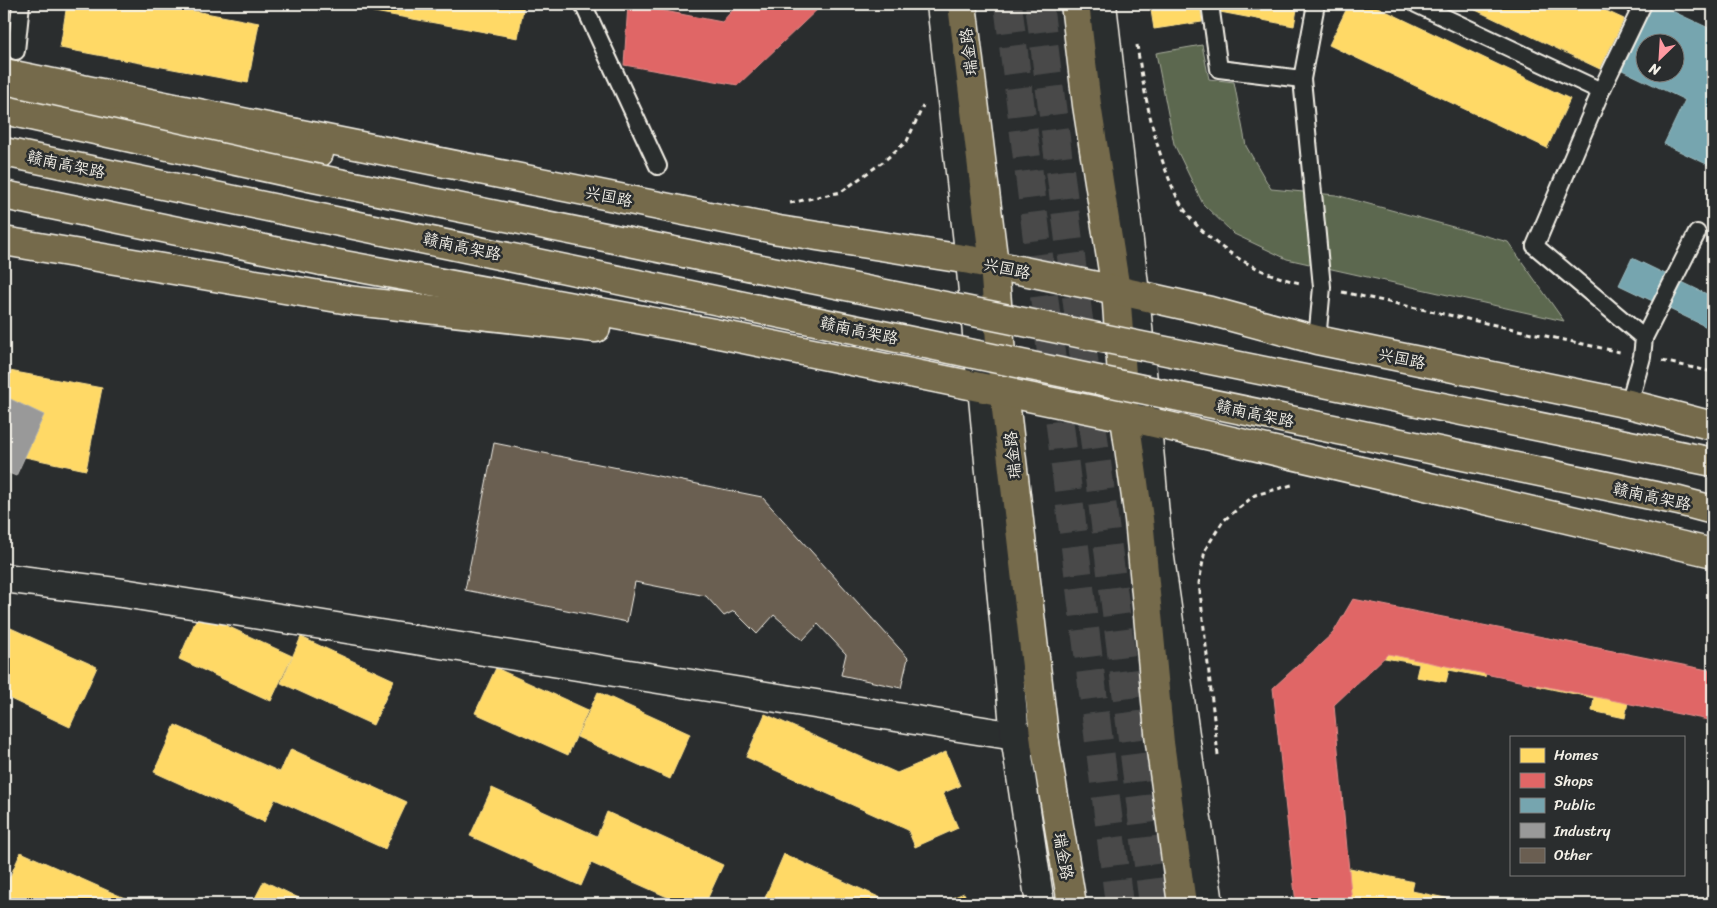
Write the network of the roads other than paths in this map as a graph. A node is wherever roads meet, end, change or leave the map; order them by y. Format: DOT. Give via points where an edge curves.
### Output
graph roads {
  1 [pos="21,4"];
  2 [pos="583,4"];
  3 [pos="940,4"];
  4 [pos="962,4"];
  5 [pos="1075,4"];
  6 [pos="1102,4"];
  7 [pos="1210,4"];
  8 [pos="1316,4"];
  9 [pos="1416,4"];
  10 [pos="1636,6"];
  11 [pos="10,62"];
  12 [pos="1302,78"];
  13 [pos="4,89"];
  14 [pos="1601,91"];
  15 [pos="4,110"];
  16 [pos="4,152"];
  17 [pos="658,166"];
  18 [pos="4,195"];
  19 [pos="672,208"];
  20 [pos="1697,233"];
  21 [pos="4,241"];
  22 [pos="982,262"];
  23 [pos="1126,292"];
  24 [pos="1644,338"];
  25 [pos="1317,340"];
  26 [pos="805,352"];
  27 [pos="993,390"];
  28 [pos="1629,404"];
  29 [pos="1136,419"];
  30 [pos="1713,426"];
  31 [pos="1713,462"];
  32 [pos="1713,510"];
  33 [pos="1713,553"];
  34 [pos="4,578"];
  35 [pos="1015,736"];
  36 [pos="1045,743"];
  37 [pos="1040,904"];
  38 [pos="1072,904"];
  39 [pos="1182,904"];
  40 [pos="1209,904"];
  1 -- 11 [label="lane"];
  2 -- 17 [label="lane"];
  3 -- 22 [label="street"];
  4 -- 22 [label="main road, 瑞金路"];
  5 -- 23 [label="main road" via="1086,105"];
  6 -- 23 [label="street"];
  7 -- 12 [label="lane" via="1219,69"];
  8 -- 12 [label="lane"];
  9 -- 14 [label="lane"];
  10 -- 14 [label="lane"];
  11 -- 19 [label="main road, 兴国路" via="296,133"];
  12 -- 25 [label="lane" via="1322,287"];
  13 -- 19 [label="main road" via="570,205"];
  14 -- 24 [label="lane" via="1536,246"];
  15 -- 31 [label="main road, bridge" via="314,178"];
  16 -- 32 [label="main road, 赣南高架路, bridge"];
  18 -- 26 [label="main road" via="322,261"];
  19 -- 22 [label="main road, 兴国路" via="779,230"];
  20 -- 24 [label="lane"];
  21 -- 26 [label="main road" via="355,301"];
  22 -- 23 [label="main road, 兴国路"];
  22 -- 27 [label="main road, 瑞金路"];
  23 -- 25 [label="main road, 兴国路"];
  23 -- 29 [label="main road"];
  24 -- 28 [label="lane"];
  25 -- 28 [label="main road, 兴国路"];
  26 -- 27 [label="main road"];
  27 -- 29 [label="main road"];
  27 -- 35 [label="street"];
  27 -- 36 [label="main road, 瑞金路"];
  28 -- 30 [label="main road, 兴国路"];
  29 -- 33 [label="main road"];
  29 -- 39 [label="main road" via="1139,520 1160,743"];
  29 -- 40 [label="street" via="1157,537"];
  34 -- 35 [label="street" via="123,592"];
  35 -- 36 [label="street"];
  35 -- 37 [label="street"];
  36 -- 38 [label="main road, 瑞金路"];
}
